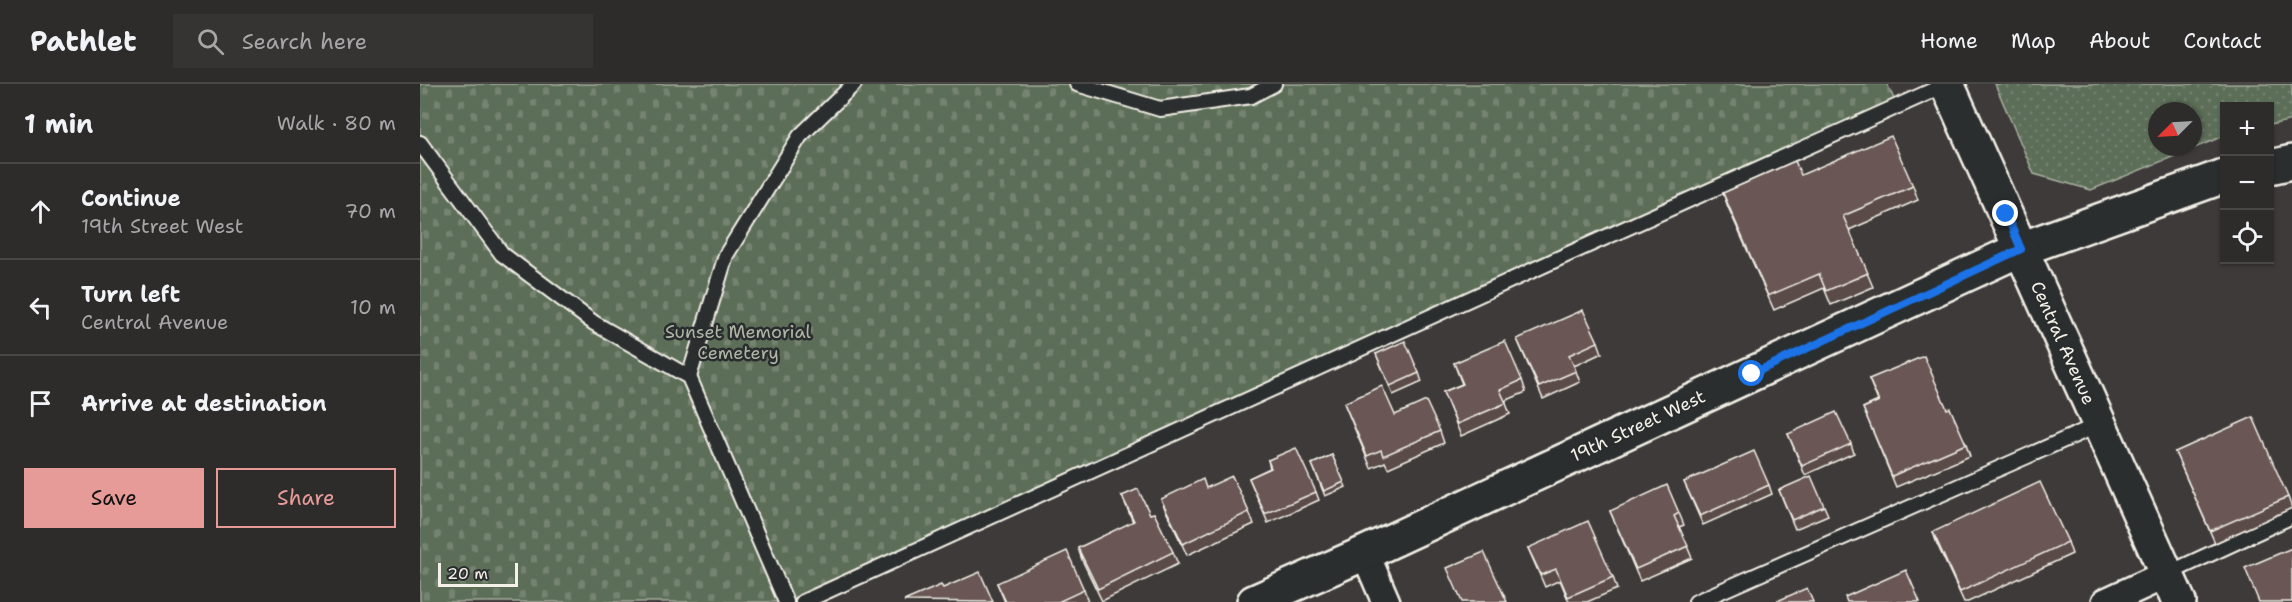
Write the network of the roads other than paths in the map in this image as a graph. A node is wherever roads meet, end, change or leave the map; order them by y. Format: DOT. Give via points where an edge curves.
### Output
graph roads {
  1 [pos="854,84"];
  2 [pos="1077,84"];
  3 [pos="1274,84"];
  4 [pos="1947,84"];
  5 [pos="420,143"];
  6 [pos="2292,162"];
  7 [pos="2274,166"];
  8 [pos="2220,177"];
  9 [pos="2021,249"];
  10 [pos="690,377"];
  11 [pos="2100,424"];
  12 [pos="2292,514"];
  13 [pos="1365,553"];
  14 [pos="2173,588"];
  15 [pos="786,602"];
  16 [pos="803,602"];
  17 [pos="1254,602"];
  18 [pos="1386,602"];
  19 [pos="1696,602"];
  20 [pos="2106,602"];
  1 -- 10 [label="lane" via="800,136 726,255"];
  2 -- 3 [label="lane" via="1160,109 1251,96"];
  4 -- 9 [label="street, Central Avenue"];
  4 -- 16 [label="lane"];
  5 -- 10 [label="lane" via="502,254 594,323"];
  6 -- 7 [label="street"];
  8 -- 9 [label="street, 19th Street West"];
  9 -- 11 [label="street, Central Avenue"];
  9 -- 13 [label="street, 19th Street West"];
  10 -- 15 [label="lane"];
  11 -- 14 [label="street, Central Avenue"];
  11 -- 19 [label="lane"];
  12 -- 14 [label="lane"];
  13 -- 17 [label="street, 19th Street West"];
  13 -- 18 [label="street"];
  14 -- 20 [label="street"];
}
